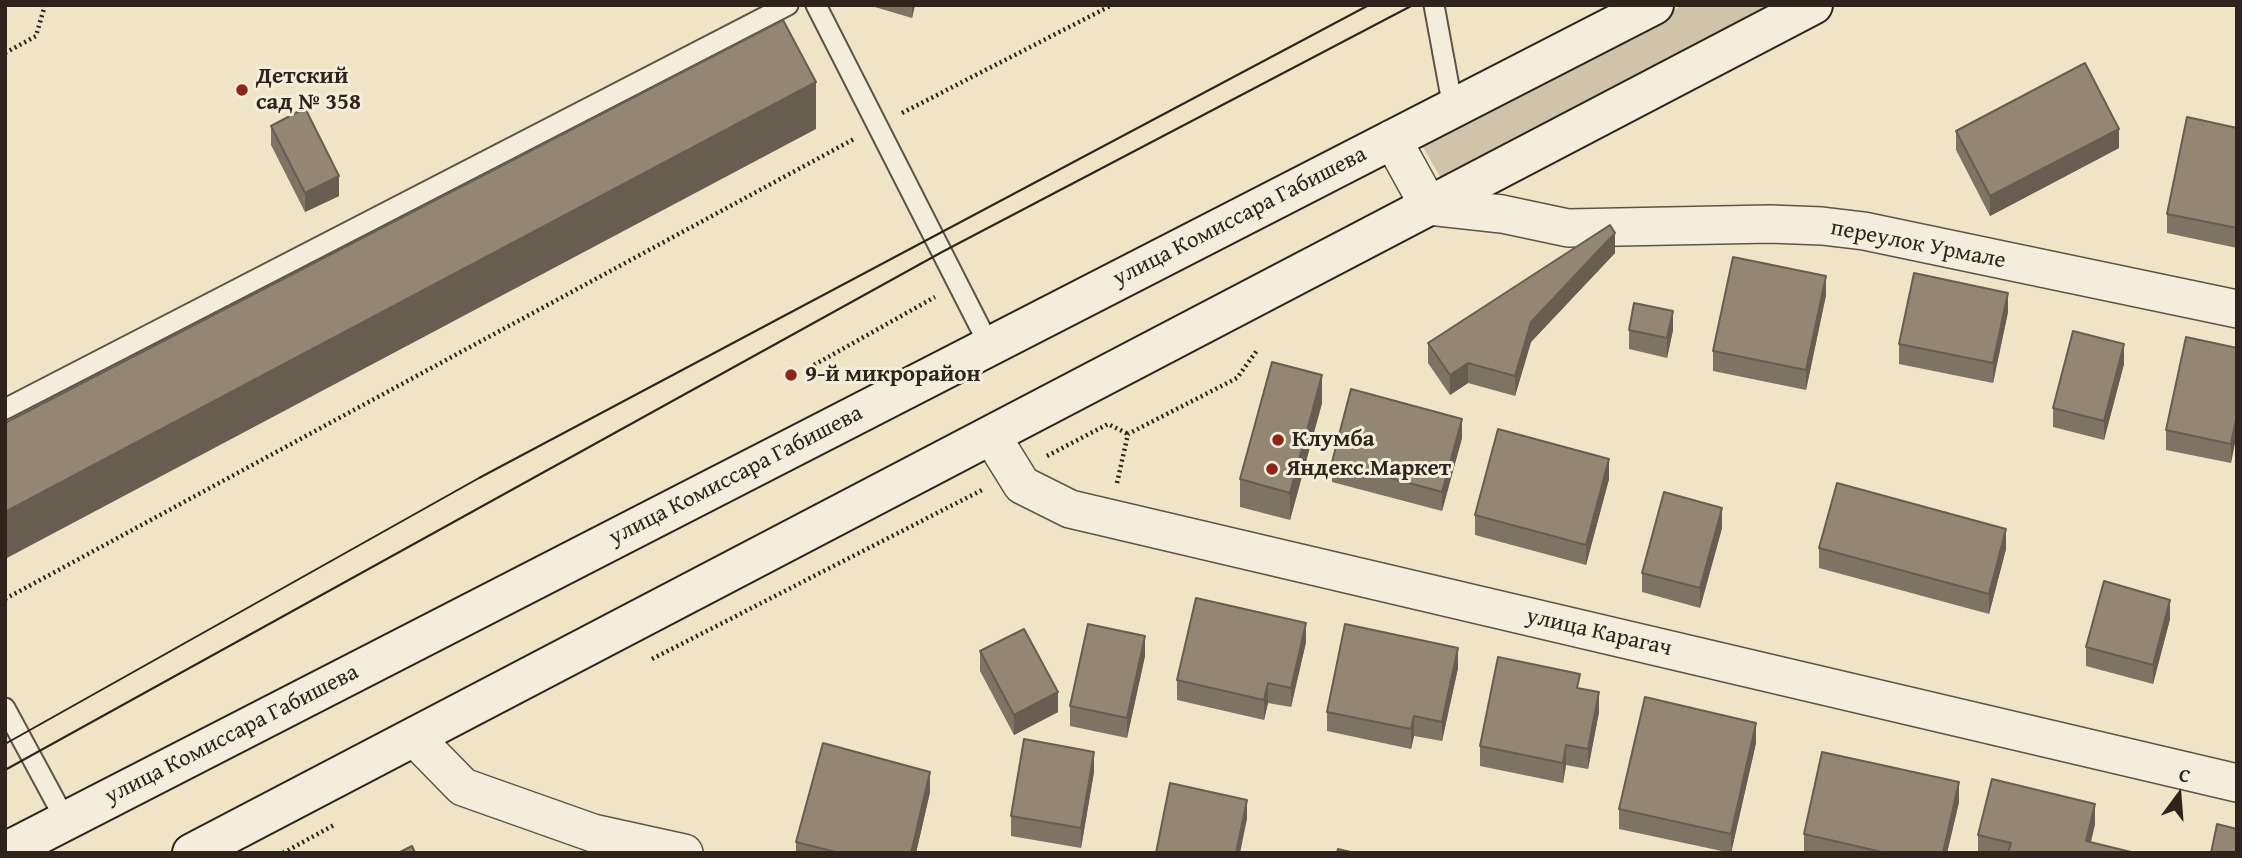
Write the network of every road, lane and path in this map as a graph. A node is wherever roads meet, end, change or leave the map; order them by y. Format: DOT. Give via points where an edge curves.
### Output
graph roads {
  1 [pos="45,5"];
  2 [pos="788,5"];
  3 [pos="816,5"];
  4 [pos="1112,5"];
  5 [pos="1434,5"];
  6 [pos="1654,5"];
  7 [pos="1813,5"];
  8 [pos="5,53"];
  9 [pos="1453,108"];
  10 [pos="877,126"];
  11 [pos="1392,139"];
  12 [pos="1429,206"];
  13 [pos="2237,309"];
  14 [pos="989,345"];
  15 [pos="1258,349"];
  16 [pos="5,409"];
  17 [pos="1128,434"];
  18 [pos="991,435"];
  19 [pos="1015,473"];
  20 [pos="1110,518"];
  21 [pos="5,599"];
  22 [pos="642,664"];
  23 [pos="5,708"];
  24 [pos="414,737"];
  25 [pos="2237,783"];
  26 [pos="345,820"];
  27 [pos="66,821"];
  28 [pos="232,843"];
  29 [pos="5,852"];
  30 [pos="192,853"];
  31 [pos="283,853"];
  32 [pos="684,853"];
  1 -- 8 [label="path" via="36,36"];
  2 -- 16 [label="lane"];
  3 -- 10 [label="lane"];
  4 -- 10 [label="path"];
  5 -- 9 [label="lane"];
  6 -- 9 [label="street, улица Комиссара Габишева"];
  7 -- 12 [label="street"];
  9 -- 11 [label="street, улица Комиссара Габишева"];
  10 -- 14 [label="lane"];
  10 -- 21 [label="path"];
  11 -- 12 [label="street"];
  11 -- 14 [label="street, улица Комиссара Габишева"];
  12 -- 13 [label="street, переулок Урмале" via="1502,214 1568,228 1770,224 1864,231"];
  12 -- 18 [label="street"];
  14 -- 27 [label="street, улица Комиссара Габишева"];
  15 -- 17 [label="path" via="1237,378"];
  17 -- 19 [label="path" via="1108,424"];
  17 -- 20 [label="path"];
  18 -- 19 [label="street, улица Карагач"];
  18 -- 24 [label="street"];
  19 -- 20 [label="street, улица Карагач" via="1022,485 1070,509"];
  19 -- 22 [label="path"];
  20 -- 25 [label="street, улица Карагач"];
  23 -- 27 [label="lane"];
  24 -- 28 [label="street"];
  24 -- 32 [label="street" via="463,787 593,833"];
  26 -- 31 [label="path"];
  27 -- 29 [label="street, улица Комиссара Габишева"];
  28 -- 30 [label="street"];
}
